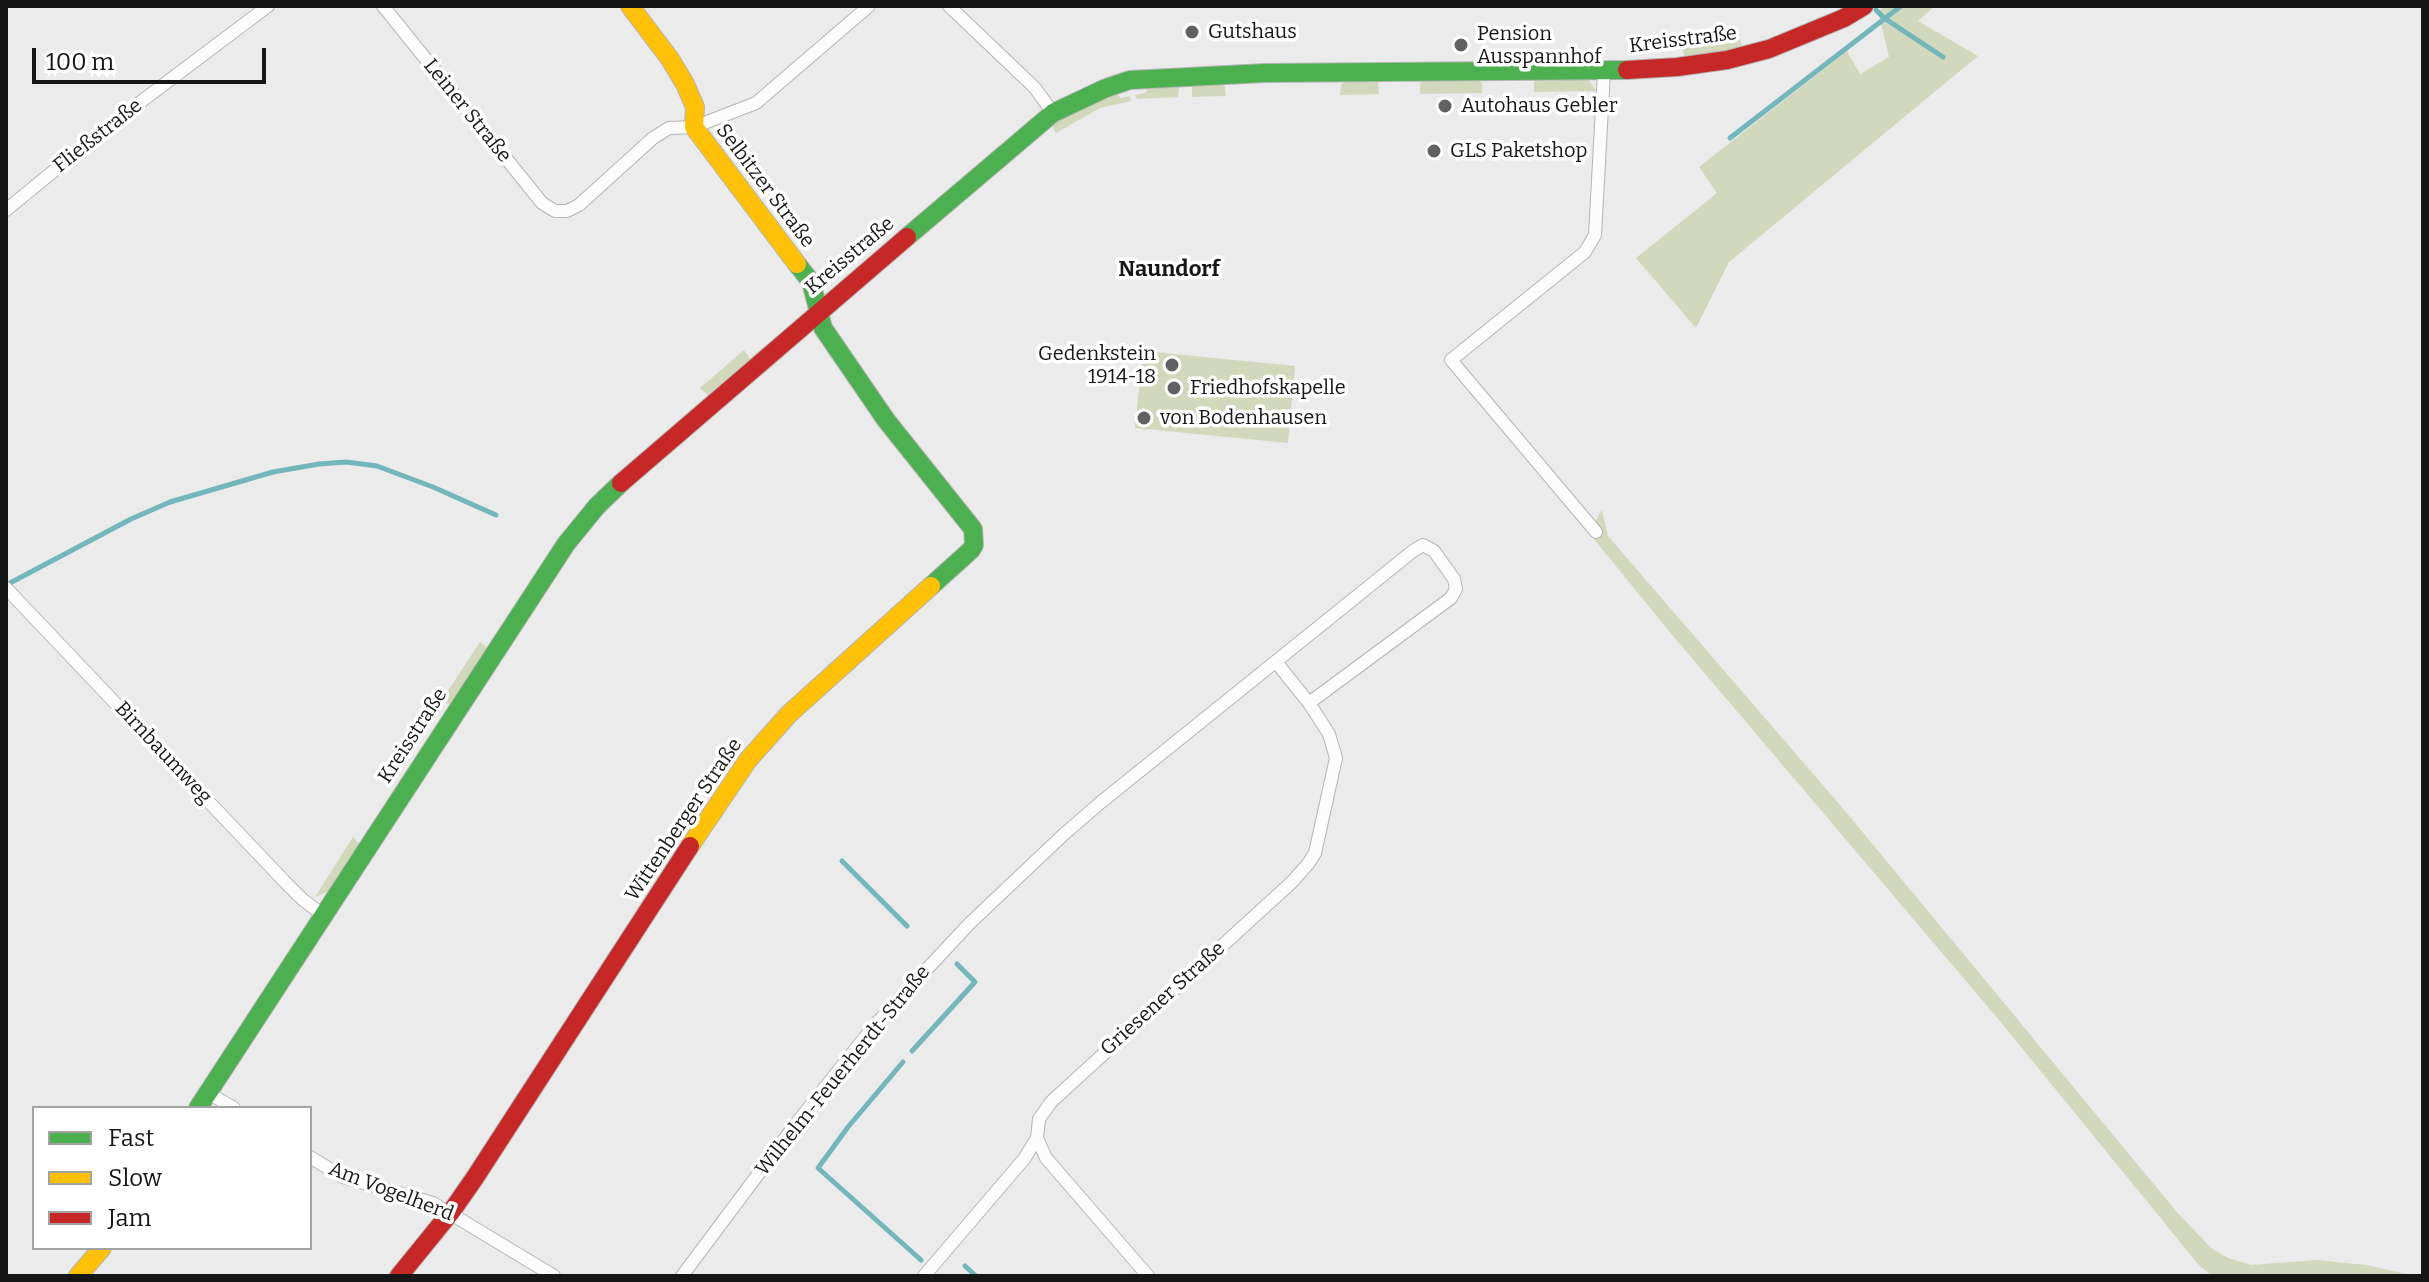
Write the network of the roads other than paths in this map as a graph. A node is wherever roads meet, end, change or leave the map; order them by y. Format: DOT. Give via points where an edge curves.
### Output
graph roads {
  1 [pos="268,6"];
  2 [pos="383,6"];
  3 [pos="630,6"];
  4 [pos="869,6"];
  5 [pos="949,6"];
  6 [pos="1864,6"];
  7 [pos="1604,71"];
  8 [pos="1053,113"];
  9 [pos="694,127"];
  10 [pos="6,210"];
  11 [pos="819,312"];
  12 [pos="1596,532"];
  13 [pos="6,588"];
  14 [pos="1276,662"];
  15 [pos="1309,703"];
  16 [pos="323,915"];
  17 [pos="203,1100"];
  18 [pos="226,1106"];
  19 [pos="1037,1138"];
  20 [pos="312,1158"];
  21 [pos="451,1212"];
  22 [pos="100,1250"];
  23 [pos="78,1276"];
  24 [pos="399,1276"];
  25 [pos="554,1276"];
  26 [pos="682,1276"];
  27 [pos="924,1276"];
  28 [pos="1148,1276"];
  1 -- 10 [label="street, Fließstraße"];
  2 -- 9 [label="street, Leiner Straße" via="542,203 555,211 579,205 669,128"];
  3 -- 9 [label="main road, Selbitzer Straße" via="685,84 695,107"];
  4 -- 9 [label="street" via="756,103"];
  5 -- 8 [label="street" via="1035,88"];
  6 -- 7 [label="main road, Kreisstraße" via="1769,49 1727,60"];
  7 -- 8 [label="main road, Kreisstraße" via="1156,77 1106,88"];
  7 -- 12 [label="street" via="1595,235 1585,252 1451,360"];
  8 -- 11 [label="main road, Kreisstraße"];
  9 -- 11 [label="main road, Selbitzer Straße" via="811,282"];
  11 -- 16 [label="main road, Kreisstraße" via="589,516"];
  11 -- 21 [label="main road, Wittenberger Straße" via="823,328 886,420 973,529 974,545 789,714 748,760"];
  13 -- 16 [label="street, Birnbaumweg" via="285,882"];
  14 -- 15 [label="street"];
  14 -- 15 [label="street, Wilhelm-Feuerherdt-Straße" via="1413,551 1423,545 1434,551 1454,579 1451,598"];
  14 -- 26 [label="street, Wilhelm-Feuerherdt-Straße" via="1063,835 932,962 811,1104"];
  15 -- 19 [label="street, Griesener Straße" via="1329,734 1336,758 1315,853 1292,882 1052,1101 1039,1119"];
  16 -- 17 [label="main road, Kreisstraße"];
  17 -- 18 [label="street"];
  19 -- 27 [label="street, Griesener Straße"];
  19 -- 28 [label="street" via="1046,1158"];
  20 -- 21 [label="street, Am Vogelherd" via="343,1177"];
  21 -- 24 [label="main road, Wittenberger Straße"];
  21 -- 25 [label="street, Am Vogelherd"];
  22 -- 23 [label="main road"];
}
